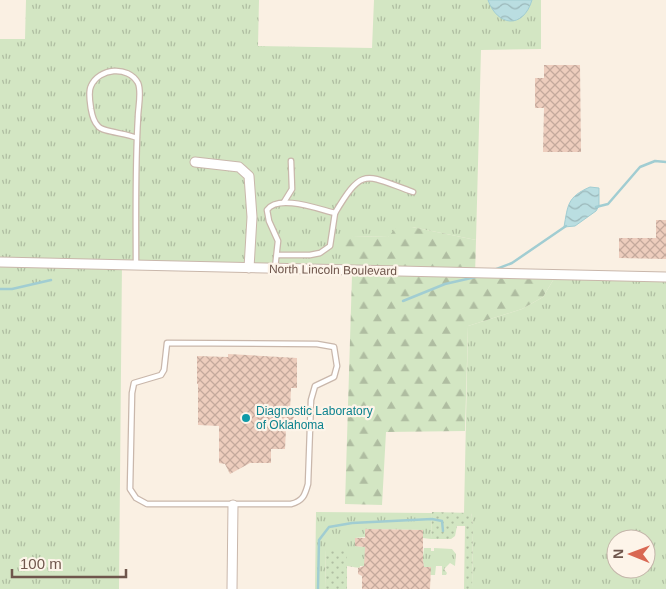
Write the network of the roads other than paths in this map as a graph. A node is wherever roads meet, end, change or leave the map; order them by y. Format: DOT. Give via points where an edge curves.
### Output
graph roads {
  1 [pos="137,138"];
  2 [pos="291,160"];
  3 [pos="195,162"];
  4 [pos="413,192"];
  5 [pos="284,202"];
  6 [pos="335,213"];
  7 [pos="277,255"];
  8 [pos="0,262"];
  9 [pos="136,265"];
  10 [pos="249,268"];
  11 [pos="275,268"];
  12 [pos="666,277"];
  13 [pos="233,504"];
  14 [pos="232,589"];
  1 -- 1 [label="lane" via="139,85 123,72 105,73 90,88 93,117 98,127 105,131 128,133"];
  1 -- 9 [label="lane"];
  2 -- 5 [label="lane" via="292,189"];
  3 -- 10 [label="street" via="239,167 249,176 252,217"];
  4 -- 6 [label="lane" via="381,180 362,178 354,184"];
  5 -- 6 [label="lane"];
  5 -- 7 [label="lane" via="267,210 278,241"];
  6 -- 7 [label="lane" via="330,246 320,253"];
  7 -- 11 [label="lane"];
  8 -- 9 [label="street, North Lincoln Boulevard"];
  9 -- 10 [label="street, North Lincoln Boulevard"];
  10 -- 11 [label="street, North Lincoln Boulevard"];
  11 -- 12 [label="street, North Lincoln Boulevard"];
  13 -- 13 [label="lane" via="147,504 136,498 130,489 134,383 161,375 167,343 317,344 334,347 337,366 334,377 314,386 311,400 305,496 291,504"];
  13 -- 14 [label="street"];
}
